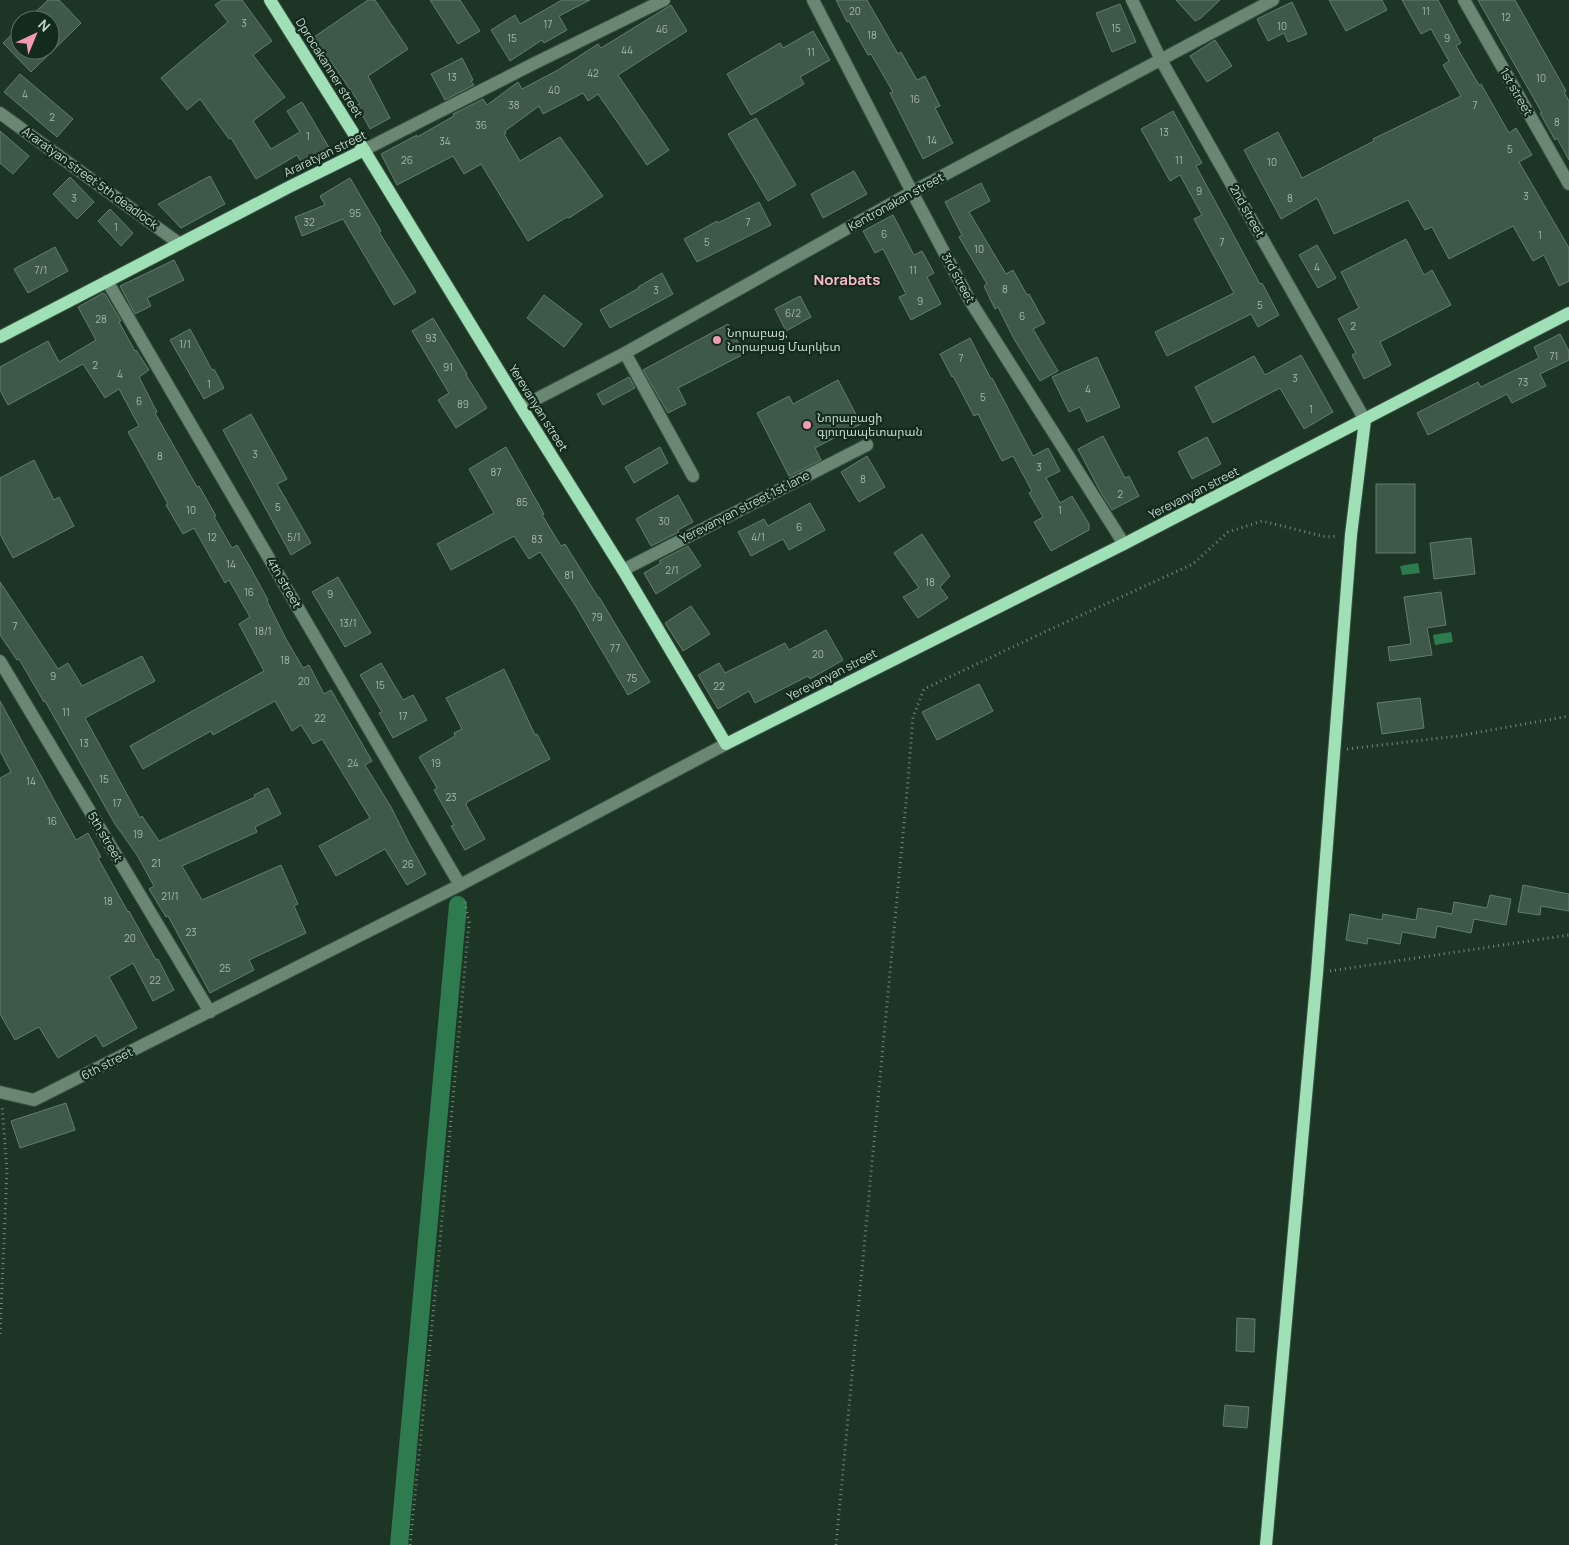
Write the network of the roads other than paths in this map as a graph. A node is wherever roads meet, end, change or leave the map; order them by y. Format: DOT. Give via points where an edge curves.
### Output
graph roads {
  1 [pos="270,0"];
  2 [pos="664,0"];
  3 [pos="813,0"];
  4 [pos="1132,0"];
  5 [pos="1273,0"];
  6 [pos="1464,0"];
  7 [pos="1161,60"];
  8 [pos="0,113"];
  9 [pos="364,150"];
  10 [pos="1569,184"];
  11 [pos="912,192"];
  12 [pos="180,244"];
  13 [pos="107,281"];
  14 [pos="1569,314"];
  15 [pos="0,337"];
  16 [pos="625,353"];
  17 [pos="521,407"];
  18 [pos="1365,420"];
  19 [pos="867,445"];
  20 [pos="693,476"];
  21 [pos="1124,544"];
  22 [pos="623,570"];
  23 [pos="0,661"];
  24 [pos="726,744"];
  25 [pos="460,885"];
  26 [pos="210,1012"];
  27 [pos="0,1093"];
  28 [pos="1266,1545"];
  1 -- 9 [label="main road, Dprocakanner street"];
  2 -- 9 [label="street, Araratyan street"];
  3 -- 11 [label="street, 3rd street"];
  4 -- 7 [label="street, 2nd street"];
  5 -- 7 [label="street, Kentronakan street"];
  6 -- 10 [label="street, 1st street"];
  7 -- 11 [label="street, Kentronakan street"];
  7 -- 18 [label="street, 2nd street"];
  8 -- 12 [label="street, Araratyan street 5th deadlock"];
  9 -- 12 [label="main road, Araratyan street"];
  9 -- 17 [label="main road, Yerevanyan street"];
  11 -- 16 [label="street, Kentronakan street"];
  11 -- 21 [label="street, 3rd street" via="969,299"];
  12 -- 13 [label="main road, Araratyan street"];
  13 -- 15 [label="main road, Araratyan street"];
  13 -- 25 [label="street, 4th street"];
  14 -- 18 [label="main road, Yerevanyan street"];
  16 -- 17 [label="street, Kentronakan street"];
  16 -- 20 [label="street"];
  17 -- 22 [label="main road, Yerevanyan street"];
  18 -- 21 [label="main road, Yerevanyan street"];
  18 -- 28 [label="main road" via="1351,535 1317,973"];
  19 -- 22 [label="street, Yerevanyan street 1st lane"];
  21 -- 24 [label="main road, Yerevanyan street"];
  22 -- 24 [label="main road, Yerevanyan street"];
  23 -- 26 [label="street, 5th street"];
  24 -- 25 [label="street, 6th street"];
  25 -- 26 [label="street, 6th street"];
  26 -- 27 [label="street, 6th street" via="34,1100"];
}
